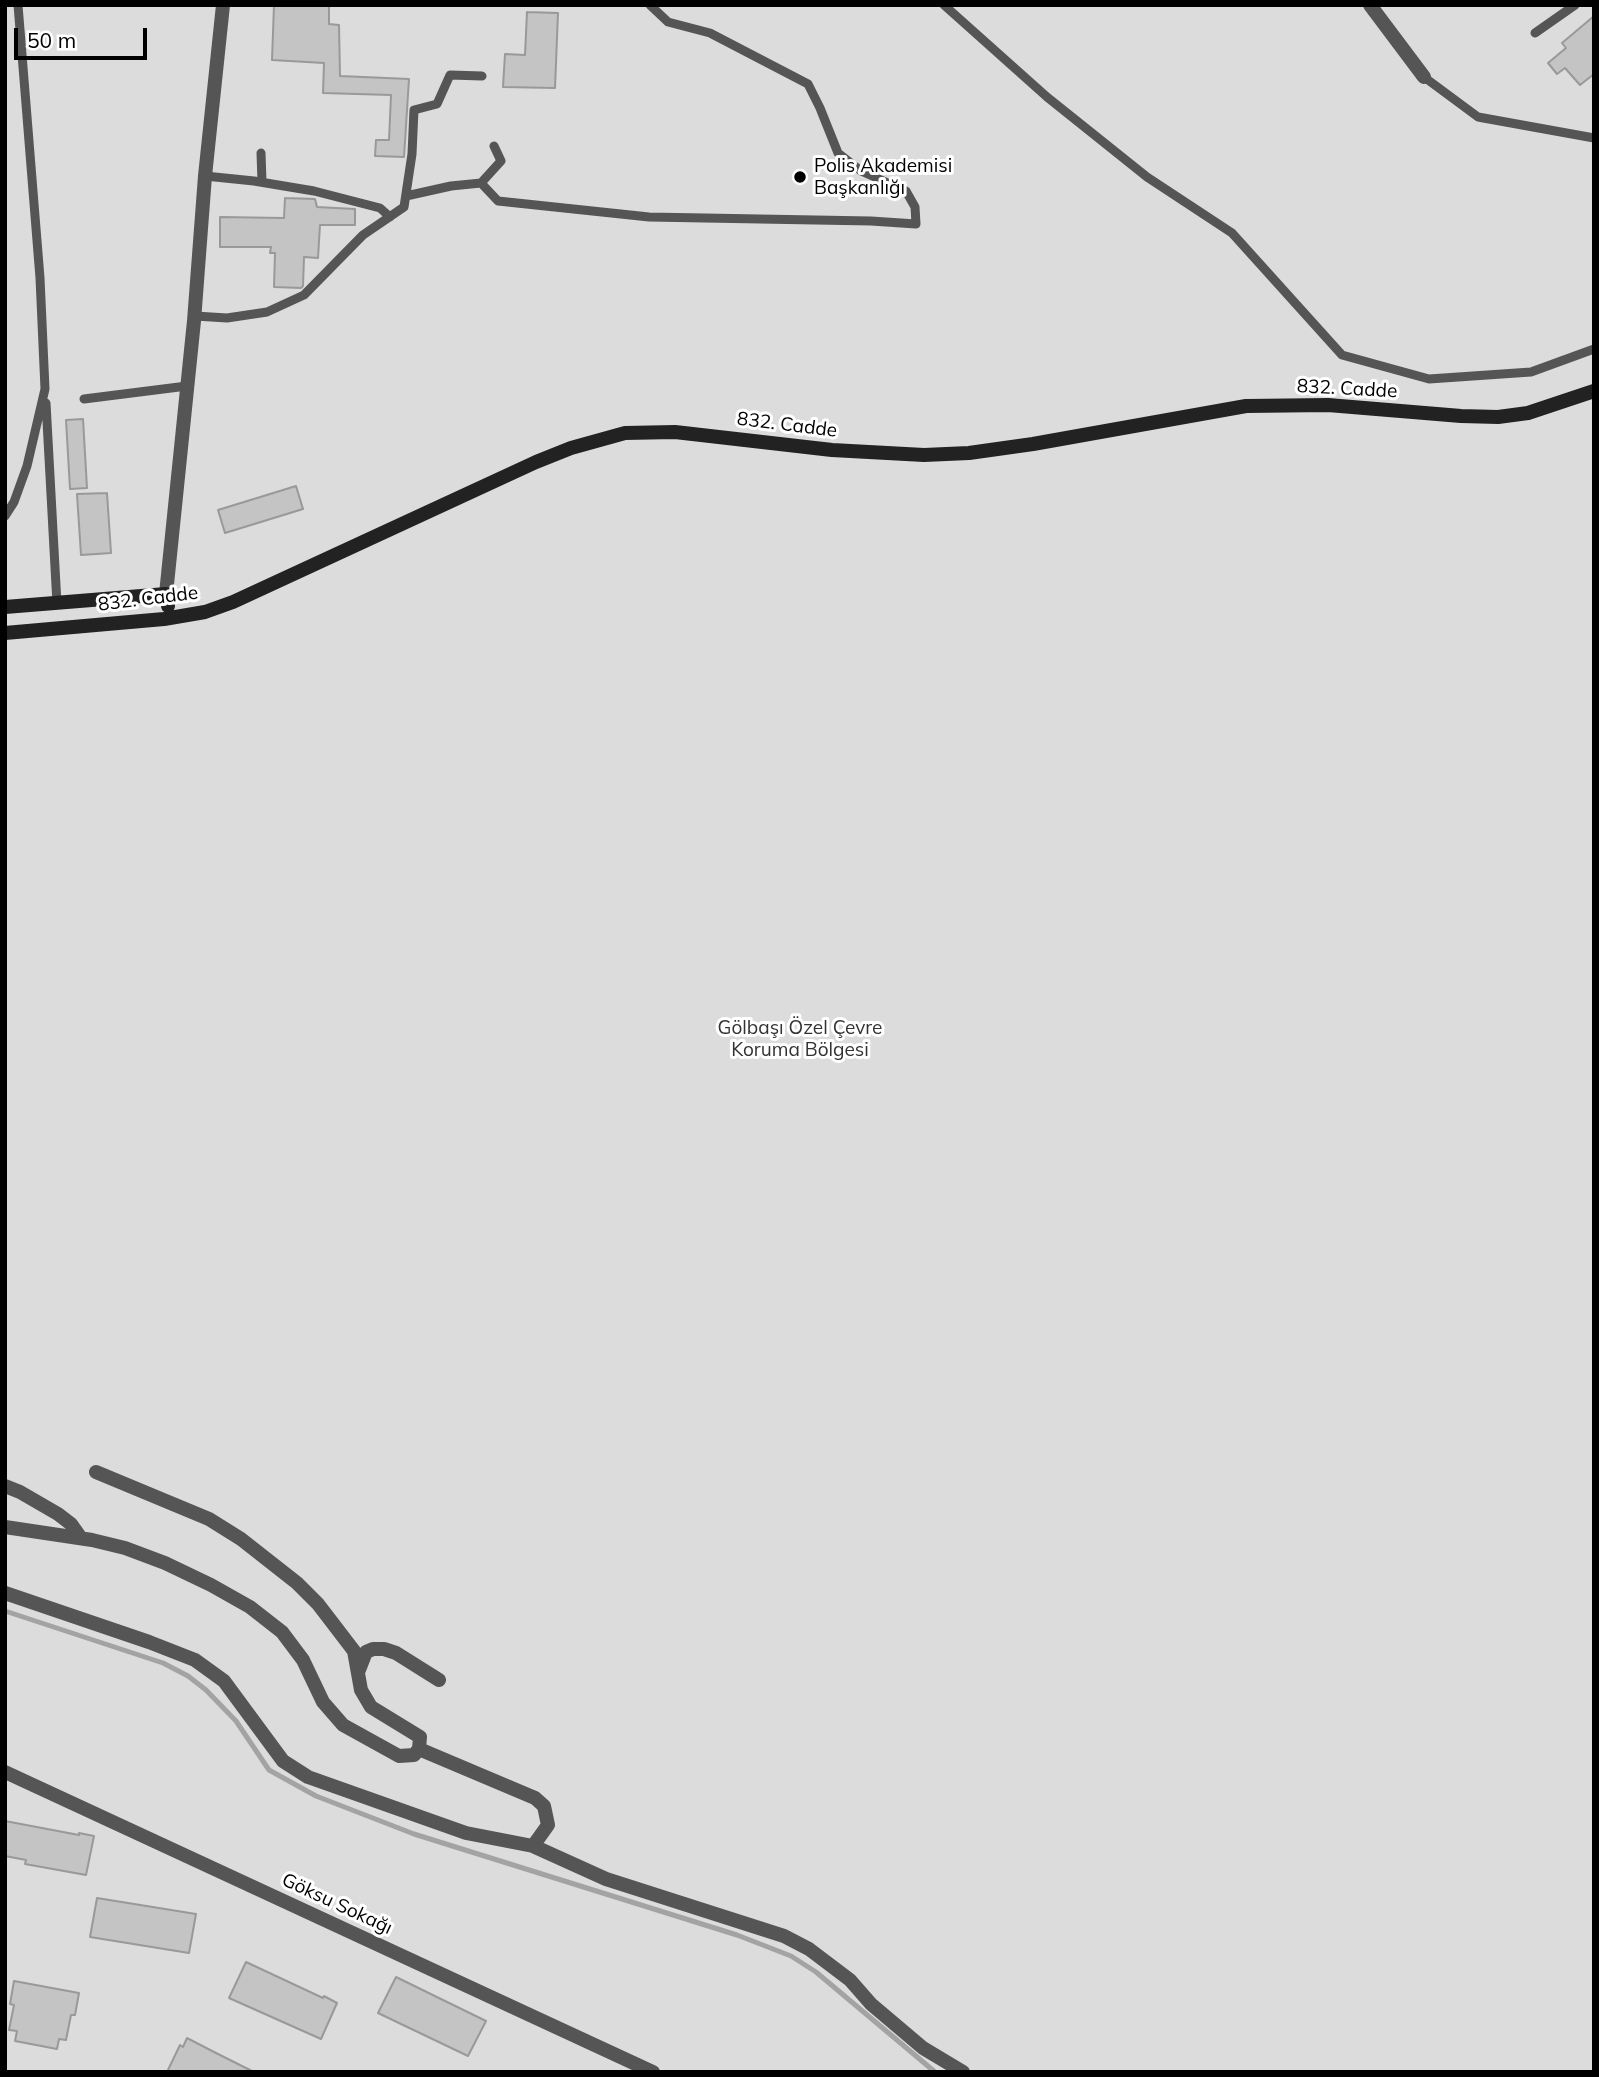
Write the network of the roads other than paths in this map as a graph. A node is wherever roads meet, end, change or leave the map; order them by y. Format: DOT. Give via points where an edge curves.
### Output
graph roads {
  1 [pos="18,5"];
  2 [pos="223,5"];
  3 [pos="650,5"];
  4 [pos="944,5"];
  5 [pos="1370,5"];
  6 [pos="1575,5"];
  7 [pos="1535,33"];
  8 [pos="482,76"];
  9 [pos="1424,77"];
  10 [pos="1594,138"];
  11 [pos="494,146"];
  12 [pos="261,152"];
  13 [pos="205,176"];
  14 [pos="262,182"];
  15 [pos="481,183"];
  16 [pos="406,196"];
  17 [pos="390,217"];
  18 [pos="195,316"];
  19 [pos="1594,349"];
  20 [pos="187,386"];
  21 [pos="45,390"];
  22 [pos="1594,391"];
  23 [pos="84,399"];
  24 [pos="5,516"];
  25 [pos="57,604"];
  26 [pos="5,607"];
  27 [pos="59,629"];
  28 [pos="5,633"];
  29 [pos="96,1472"];
  30 [pos="5,1486"];
  31 [pos="5,1527"];
  32 [pos="81,1538"];
  33 [pos="5,1593"];
  34 [pos="358,1671"];
  35 [pos="439,1680"];
  36 [pos="419,1749"];
  37 [pos="5,1772"];
  38 [pos="533,1846"];
  39 [pos="653,2072"];
  40 [pos="962,2072"];
  1 -- 21 [label="lane"];
  2 -- 13 [label="street"];
  3 -- 15 [label="lane" via="668,22 710,33 808,84 838,153 861,171 906,191 915,207 916,224 649,217 498,201"];
  4 -- 19 [label="lane" via="1047,97 1147,177 1232,233 1342,355 1429,379 1531,372"];
  5 -- 9 [label="street"];
  6 -- 7 [label="lane"];
  8 -- 16 [label="lane" via="450,75 437,104 414,110"];
  9 -- 10 [label="lane" via="1478,117"];
  11 -- 15 [label="lane" via="501,161"];
  12 -- 14 [label="lane"];
  13 -- 14 [label="lane"];
  13 -- 18 [label="street"];
  14 -- 17 [label="lane" via="380,208"];
  15 -- 16 [label="lane"];
  16 -- 17 [label="lane" via="404,207"];
  17 -- 18 [label="lane" via="363,235 304,295 267,312 227,318"];
  18 -- 20 [label="street"];
  20 -- 23 [label="lane"];
  20 -- 25 [label="street, 832. Cadde" via="167,600"];
  21 -- 24 [label="lane" via="27,466"];
  21 -- 25 [label="lane"];
  22 -- 27 [label="street, 832. Cadde" via="1528,413 1499,416 1328,405 1246,406 1033,444 924,455 675,432 625,433 536,462 205,612"];
  25 -- 26 [label="street, 832. Cadde"];
  25 -- 27 [label="street"];
  27 -- 28 [label="street, 832. Cadde"];
  29 -- 34 [label="street" via="209,1519 270,1561 335,1625 354,1651"];
  30 -- 32 [label="street" via="58,1514"];
  31 -- 32 [label="street"];
  32 -- 36 [label="street" via="165,1563 250,1607 282,1632 303,1660 323,1702 343,1725 399,1756 414,1755"];
  33 -- 38 [label="street" via="195,1660 224,1681 283,1761 308,1777 466,1833"];
  34 -- 35 [label="street" via="366,1652 384,1649"];
  34 -- 36 [label="street" via="361,1690 371,1707 420,1737"];
  36 -- 38 [label="street" via="536,1798 544,1806 548,1825"];
  37 -- 39 [label="street, Göksu Sokağı"];
  38 -- 40 [label="street" via="606,1879 783,1936 809,1949 923,2048"];
}
